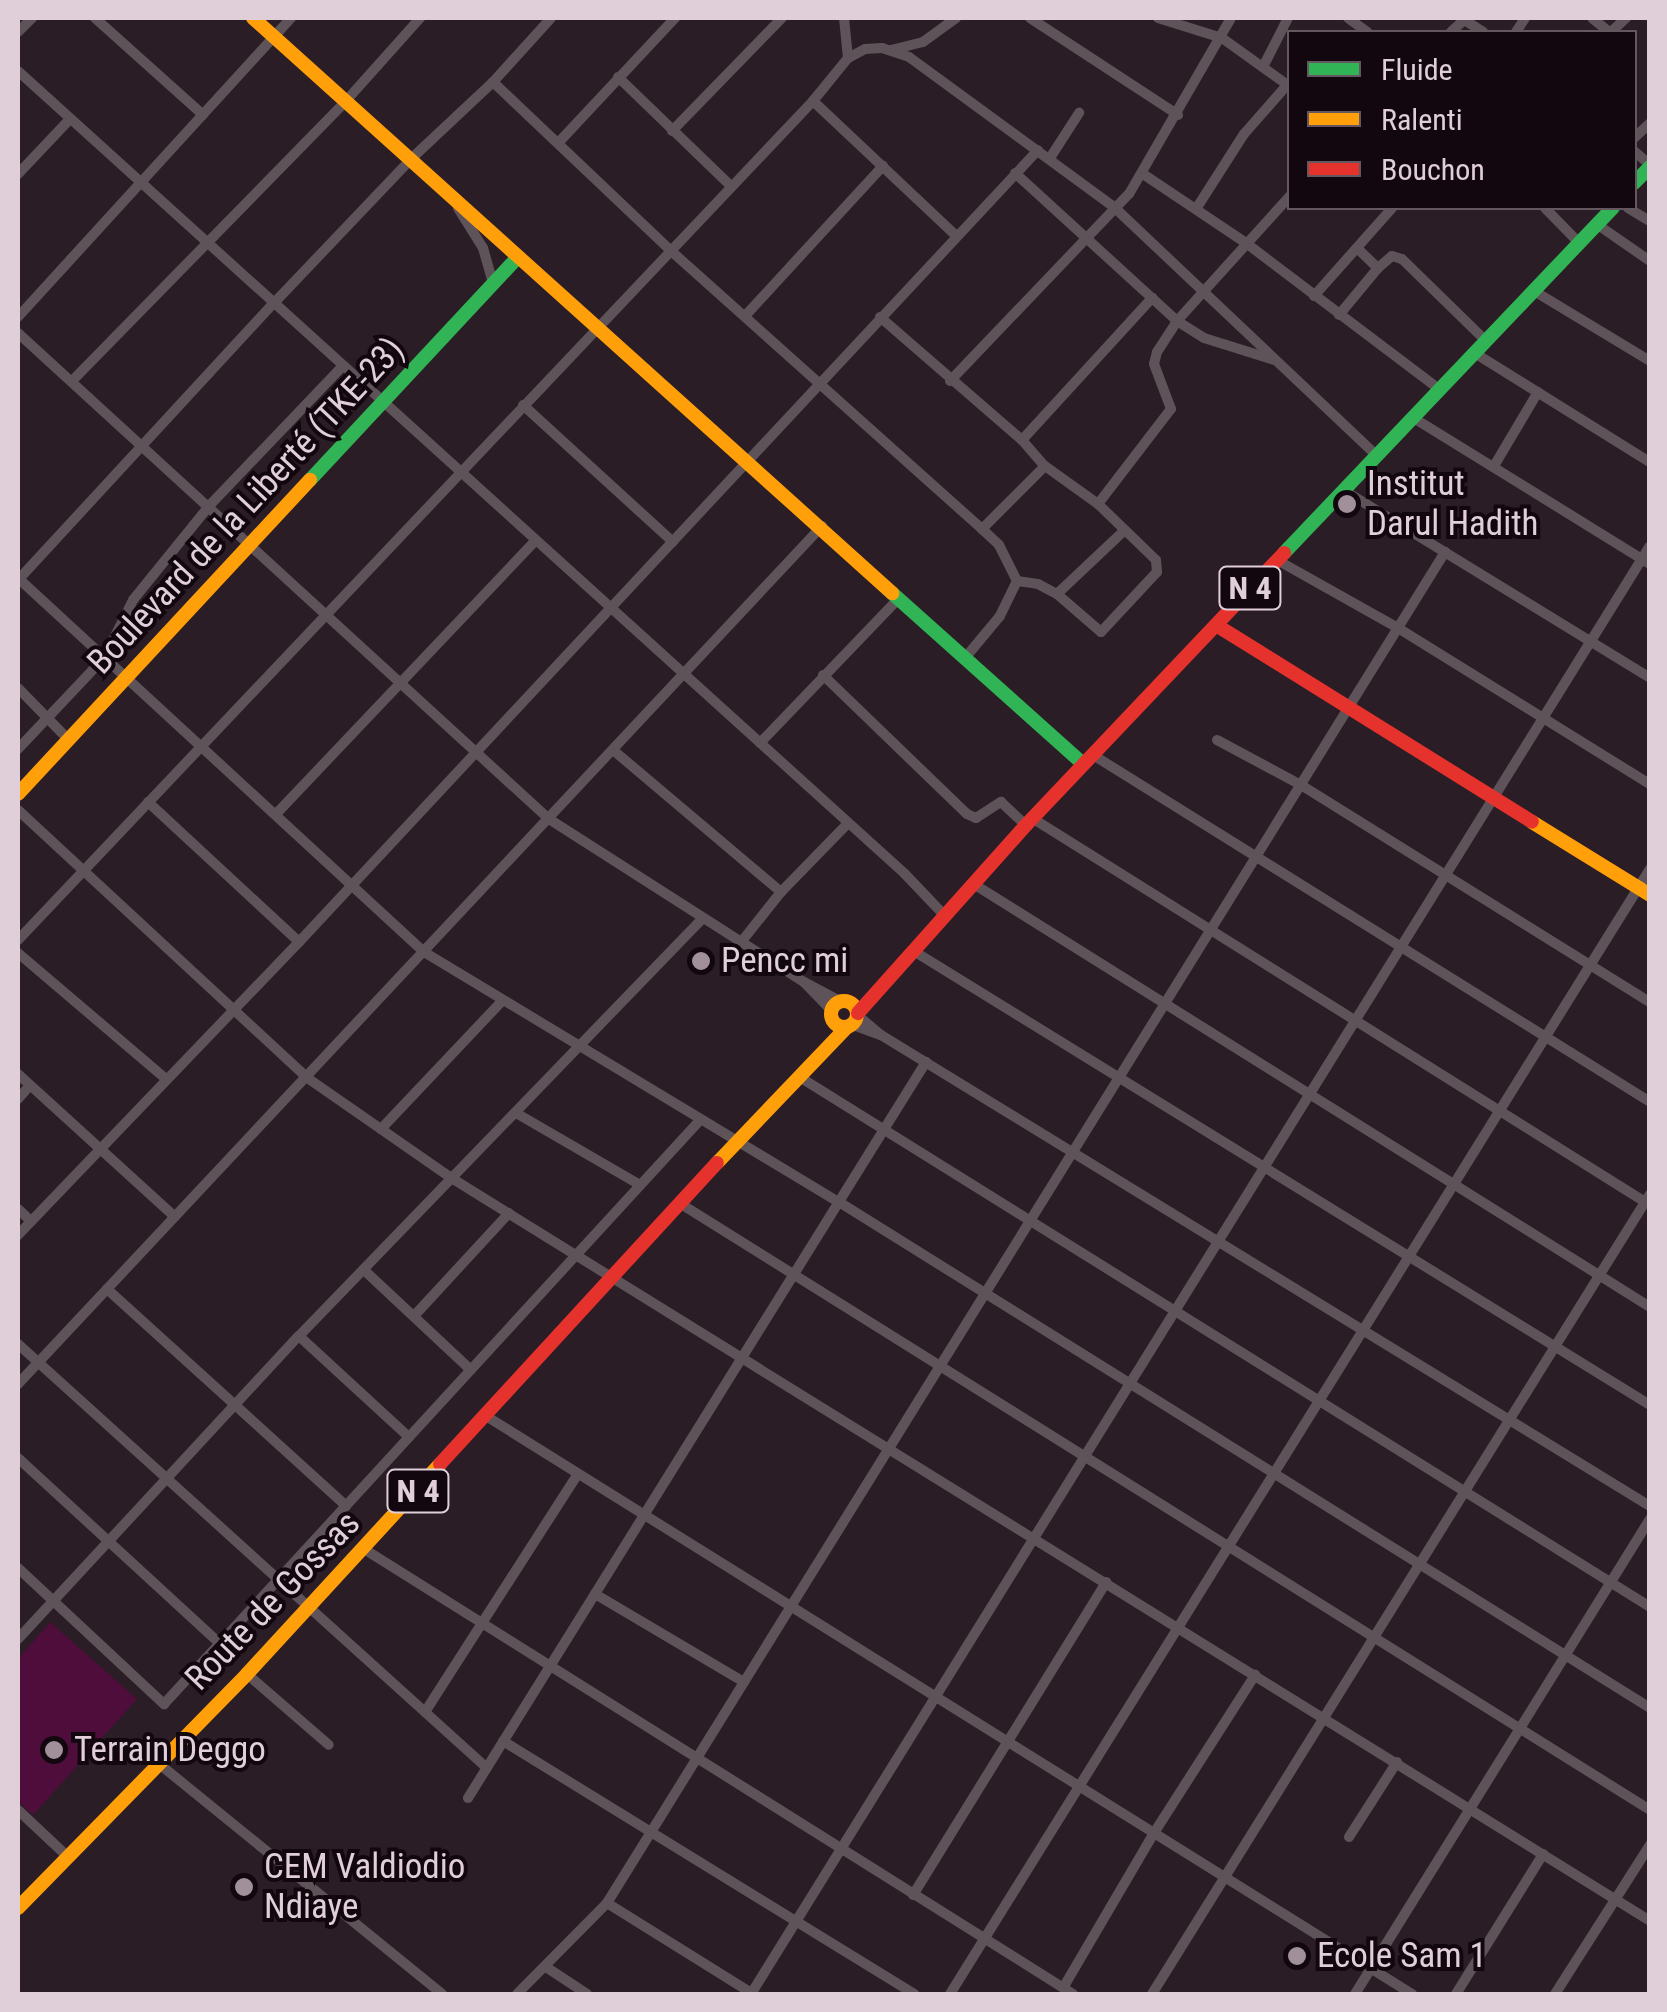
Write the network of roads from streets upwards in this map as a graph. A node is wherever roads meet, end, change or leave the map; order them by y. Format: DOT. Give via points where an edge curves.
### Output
graph roads {
  1 [pos="32,18"];
  2 [pos="95,18"];
  3 [pos="253,18"];
  4 [pos="292,18"];
  5 [pos="420,18"];
  6 [pos="551,18"];
  7 [pos="675,18"];
  8 [pos="782,18"];
  9 [pos="844,18"];
  10 [pos="956,18"];
  11 [pos="1030,18"];
  12 [pos="1158,18"];
  13 [pos="1231,18"];
  14 [pos="1288,18"];
  15 [pos="18,32"];
  16 [pos="275,37"];
  17 [pos="1222,38"];
  18 [pos="890,50"];
  19 [pos="848,58"];
  20 [pos="1263,67"];
  21 [pos="18,71"];
  22 [pos="618,77"];
  23 [pos="493,82"];
  24 [pos="1287,85"];
  25 [pos="1287,87"];
  26 [pos="345,102"];
  27 [pos="813,102"];
  28 [pos="1079,113"];
  29 [pos="203,115"];
  30 [pos="1178,115"];
  31 [pos="70,118"];
  32 [pos="672,131"];
  33 [pos="558,142"];
  34 [pos="1038,150"];
  35 [pos="411,158"];
  36 [pos="1050,158"];
  37 [pos="883,166"];
  38 [pos="18,174"];
  39 [pos="1015,174"];
  40 [pos="1143,174"];
  41 [pos="140,182"];
  42 [pos="730,185"];
  43 [pos="448,195"];
  44 [pos="1287,199"];
  45 [pos="1115,208"];
  46 [pos="1196,210"];
  47 [pos="1390,210"];
  48 [pos="1547,210"];
  49 [pos="1611,210"];
  50 [pos="1598,225"];
  51 [pos="955,235"];
  52 [pos="1087,239"];
  53 [pos="206,241"];
  54 [pos="1246,243"];
  55 [pos="1580,244"];
  56 [pos="1357,248"];
  57 [pos="670,250"];
  58 [pos="518,257"];
  59 [pos="1650,261"];
  60 [pos="1378,268"];
  61 [pos="493,284"];
  62 [pos="1204,290"];
  63 [pos="1534,290"];
  64 [pos="1314,296"];
  65 [pos="1152,298"];
  66 [pos="274,303"];
  67 [pos="1339,315"];
  68 [pos="745,316"];
  69 [pos="880,317"];
  70 [pos="18,318"];
  71 [pos="1177,321"];
  72 [pos="597,326"];
  73 [pos="18,333"];
  74 [pos="1485,340"];
  75 [pos="1473,352"];
  76 [pos="1278,361"];
  77 [pos="1650,361"];
  78 [pos="344,366"];
  79 [pos="72,381"];
  80 [pos="950,382"];
  81 [pos="820,385"];
  82 [pos="1438,390"];
  83 [pos="1538,392"];
  84 [pos="384,403"];
  85 [pos="522,405"];
  86 [pos="1412,417"];
  87 [pos="1022,440"];
  88 [pos="143,445"];
  89 [pos="1377,456"];
  90 [pos="750,461"];
  91 [pos="1650,462"];
  92 [pos="1045,466"];
  93 [pos="1494,466"];
  94 [pos="458,472"];
  95 [pos="1345,491"];
  96 [pos="1098,504"];
  97 [pos="210,506"];
  98 [pos="822,526"];
  99 [pos="982,529"];
  100 [pos="1125,530"];
  101 [pos="536,540"];
  102 [pos="672,542"];
  103 [pos="253,544"];
  104 [pos="1650,546"];
  105 [pos="1445,552"];
  106 [pos="1277,560"];
  107 [pos="1645,562"];
  108 [pos="18,578"];
  109 [pos="1017,581"];
  110 [pos="1056,594"];
  111 [pos="900,598"];
  112 [pos="609,608"];
  113 [pos="327,612"];
  114 [pos="1216,625"];
  115 [pos="1398,628"];
  116 [pos="1590,641"];
  117 [pos="104,658"];
  118 [pos="965,658"];
  119 [pos="684,674"];
  120 [pos="824,675"];
  121 [pos="127,678"];
  122 [pos="1650,678"];
  123 [pos="400,682"];
  124 [pos="18,688"];
  125 [pos="1348,707"];
  126 [pos="48,717"];
  127 [pos="1543,718"];
  128 [pos="68,740"];
  129 [pos="1217,740"];
  130 [pos="760,743"];
  131 [pos="201,746"];
  132 [pos="18,749"];
  133 [pos="613,750"];
  134 [pos="476,752"];
  135 [pos="1088,760"];
  136 [pos="1650,784"];
  137 [pos="1300,785"];
  138 [pos="18,794"];
  139 [pos="1493,798"];
  140 [pos="148,802"];
  141 [pos="18,810"];
  142 [pos="277,814"];
  143 [pos="549,818"];
  144 [pos="1029,822"];
  145 [pos="848,823"];
  146 [pos="1256,856"];
  147 [pos="1650,869"];
  148 [pos="82,871"];
  149 [pos="1446,875"];
  150 [pos="972,883"];
  151 [pos="352,885"];
  152 [pos="1644,891"];
  153 [pos="781,892"];
  154 [pos="944,914"];
  155 [pos="702,919"];
  156 [pos="1210,930"];
  157 [pos="18,940"];
  158 [pos="299,942"];
  159 [pos="742,942"];
  160 [pos="1401,947"];
  161 [pos="911,949"];
  162 [pos="424,952"];
  163 [pos="18,953"];
  164 [pos="1590,965"];
  165 [pos="502,1002"];
  166 [pos="1650,1002"];
  167 [pos="1165,1003"];
  168 [pos="232,1009"];
  169 [pos="846,1014"];
  170 [pos="1355,1021"];
  171 [pos="1545,1036"];
  172 [pos="578,1047"];
  173 [pos="926,1062"];
  174 [pos="18,1074"];
  175 [pos="798,1076"];
  176 [pos="306,1077"];
  177 [pos="1119,1078"];
  178 [pos="166,1080"];
  179 [pos="30,1086"];
  180 [pos="1310,1094"];
  181 [pos="18,1099"];
  182 [pos="1650,1102"];
  183 [pos="1499,1111"];
  184 [pos="516,1113"];
  185 [pos="700,1120"];
  186 [pos="381,1129"];
  187 [pos="884,1130"];
  188 [pos="738,1142"];
  189 [pos="100,1148"];
  190 [pos="1073,1152"];
  191 [pos="1264,1167"];
  192 [pos="453,1179"];
  193 [pos="1454,1184"];
  194 [pos="640,1185"];
  195 [pos="1647,1198"];
  196 [pos="839,1202"];
  197 [pos="681,1204"];
  198 [pos="18,1209"];
  199 [pos="509,1213"];
  200 [pos="175,1217"];
  201 [pos="31,1221"];
  202 [pos="1030,1221"];
  203 [pos="18,1235"];
  204 [pos="1218,1242"];
  205 [pos="576,1255"];
  206 [pos="1409,1256"];
  207 [pos="364,1270"];
  208 [pos="794,1274"];
  209 [pos="1599,1276"];
  210 [pos="612,1278"];
  211 [pos="107,1289"];
  212 [pos="985,1293"];
  213 [pos="1650,1307"];
  214 [pos="1175,1311"];
  215 [pos="414,1316"];
  216 [pos="1363,1330"];
  217 [pos="299,1336"];
  218 [pos="18,1344"];
  219 [pos="1555,1347"];
  220 [pos="743,1356"];
  221 [pos="38,1362"];
  222 [pos="940,1365"];
  223 [pos="471,1370"];
  224 [pos="1130,1383"];
  225 [pos="18,1384"];
  226 [pos="1319,1401"];
  227 [pos="234,1404"];
  228 [pos="1650,1405"];
  229 [pos="486,1416"];
  230 [pos="1509,1420"];
  231 [pos="409,1437"];
  232 [pos="890,1447"];
  233 [pos="1086,1455"];
  234 [pos="18,1458"];
  235 [pos="1274,1473"];
  236 [pos="577,1475"];
  237 [pos="166,1480"];
  238 [pos="1465,1492"];
  239 [pos="346,1506"];
  240 [pos="1650,1506"];
  241 [pos="644,1515"];
  242 [pos="1650,1519"];
  243 [pos="1034,1538"];
  244 [pos="108,1541"];
  245 [pos="1230,1545"];
  246 [pos="364,1549"];
  247 [pos="1420,1564"];
  248 [pos="18,1568"];
  249 [pos="278,1580"];
  250 [pos="1106,1582"];
  251 [pos="1610,1582"];
  252 [pos="595,1594"];
  253 [pos="52,1600"];
  254 [pos="791,1606"];
  255 [pos="1650,1607"];
  256 [pos="308,1608"];
  257 [pos="482,1627"];
  258 [pos="1179,1627"];
  259 [pos="1376,1636"];
  260 [pos="18,1639"];
  261 [pos="220,1644"];
  262 [pos="1566,1654"];
  263 [pos="549,1669"];
  264 [pos="247,1674"];
  265 [pos="1255,1675"];
  266 [pos="744,1682"];
  267 [pos="936,1697"];
  268 [pos="1650,1708"];
  269 [pos="424,1712"];
  270 [pos="1324,1718"];
  271 [pos="1520,1729"];
  272 [pos="504,1741"];
  273 [pos="1008,1742"];
  274 [pos="328,1745"];
  275 [pos="697,1760"];
  276 [pos="158,1762"];
  277 [pos="1397,1762"];
  278 [pos="486,1768"];
  279 [pos="1080,1787"];
  280 [pos="468,1798"];
  281 [pos="1470,1808"];
  282 [pos="18,1810"];
  283 [pos="1650,1810"];
  284 [pos="651,1832"];
  285 [pos="1154,1832"];
  286 [pos="1349,1837"];
  287 [pos="1650,1844"];
  288 [pos="841,1850"];
  289 [pos="1543,1854"];
  290 [pos="68,1857"];
  291 [pos="1225,1878"];
  292 [pos="914,1895"];
  293 [pos="1614,1899"];
  294 [pos="607,1903"];
  295 [pos="18,1908"];
  296 [pos="1650,1920"];
  297 [pos="796,1922"];
  298 [pos="984,1940"];
  299 [pos="546,1966"];
  300 [pos="1370,1968"];
  301 [pos="1068,1991"];
  302 [pos="442,1994"];
  303 [pos="516,1994"];
  304 [pos="587,1994"];
  305 [pos="752,1994"];
  306 [pos="914,1994"];
  307 [pos="950,1994"];
  308 [pos="1152,1994"];
  309 [pos="1354,1994"];
  310 [pos="1412,1994"];
  311 [pos="1456,1994"];
  312 [pos="1555,1994"];
  1 -- 15 [label="street"];
  2 -- 29 [label="street"];
  3 -- 16 [label="street"];
  4 -- 16 [label="street"];
  5 -- 26 [label="street"];
  6 -- 23 [label="street"];
  7 -- 22 [label="street"];
  8 -- 32 [label="street"];
  9 -- 19 [label="street"];
  10 -- 18 [label="street" via="923,42"];
  11 -- 30 [label="street"];
  12 -- 17 [label="street"];
  13 -- 17 [label="street"];
  14 -- 20 [label="street"];
  16 -- 26 [label="street"];
  16 -- 29 [label="street"];
  17 -- 20 [label="street"];
  17 -- 30 [label="street"];
  18 -- 19 [label="street" via="865,49"];
  18 -- 34 [label="street"];
  19 -- 27 [label="street"];
  20 -- 24 [label="street"];
  21 -- 31 [label="street"];
  22 -- 32 [label="street"];
  22 -- 33 [label="street"];
  23 -- 33 [label="street"];
  23 -- 35 [label="street"];
  25 -- 46 [label="street" via="1244,134"];
  26 -- 35 [label="street"];
  26 -- 53 [label="street"];
  27 -- 37 [label="street"];
  27 -- 42 [label="street"];
  28 -- 36 [label="street"];
  29 -- 41 [label="street"];
  30 -- 40 [label="street"];
  31 -- 38 [label="street"];
  31 -- 41 [label="street"];
  32 -- 42 [label="street"];
  33 -- 57 [label="street"];
  34 -- 36 [label="street"];
  34 -- 39 [label="street"];
  35 -- 43 [label="street"];
  35 -- 66 [label="street"];
  36 -- 45 [label="street"];
  37 -- 51 [label="street"];
  37 -- 68 [label="street"];
  39 -- 51 [label="street"];
  39 -- 52 [label="street"];
  40 -- 45 [label="street"];
  40 -- 46 [label="street"];
  41 -- 53 [label="street"];
  41 -- 70 [label="street"];
  42 -- 57 [label="street"];
  43 -- 58 [label="street"];
  43 -- 61 [label="street" via="482,248"];
  44 -- 54 [label="street"];
  45 -- 52 [label="street"];
  45 -- 62 [label="street"];
  46 -- 54 [label="street"];
  47 -- 56 [label="street"];
  48 -- 55 [label="street"];
  49 -- 50 [label="street, N 4"];
  50 -- 55 [label="street, N 4"];
  50 -- 59 [label="street"];
  51 -- 69 [label="street"];
  52 -- 65 [label="street"];
  52 -- 80 [label="street"];
  53 -- 66 [label="street"];
  53 -- 79 [label="street"];
  54 -- 62 [label="street"];
  54 -- 64 [label="street"];
  55 -- 63 [label="street, N 4"];
  56 -- 60 [label="street"];
  56 -- 64 [label="street"];
  57 -- 68 [label="street"];
  57 -- 72 [label="street"];
  58 -- 61 [label="street, Boulevard de la Liberté (TKE-23)"];
  58 -- 72 [label="street"];
  60 -- 67 [label="street"];
  60 -- 74 [label="street" via="1392,256 1402,258"];
  61 -- 84 [label="street, Boulevard de la Liberté (TKE-23)"];
  62 -- 71 [label="street"];
  62 -- 76 [label="street"];
  63 -- 74 [label="street, N 4"];
  63 -- 77 [label="street"];
  64 -- 67 [label="street"];
  65 -- 71 [label="street"];
  65 -- 87 [label="street"];
  66 -- 78 [label="street"];
  66 -- 88 [label="street"];
  67 -- 82 [label="street"];
  68 -- 81 [label="street"];
  69 -- 80 [label="street"];
  69 -- 81 [label="street"];
  71 -- 76 [label="street" via="1204,338"];
  71 -- 96 [label="street" via="1154,364 1172,409"];
  72 -- 85 [label="street"];
  72 -- 90 [label="street"];
  73 -- 79 [label="street"];
  74 -- 75 [label="street, N 4"];
  75 -- 82 [label="street, N 4"];
  75 -- 83 [label="street"];
  76 -- 89 [label="street"];
  78 -- 84 [label="street"];
  78 -- 97 [label="street"];
  79 -- 88 [label="street"];
  80 -- 87 [label="street"];
  81 -- 90 [label="street"];
  81 -- 99 [label="street"];
  82 -- 86 [label="street, N 4"];
  83 -- 91 [label="street"];
  83 -- 93 [label="street"];
  84 -- 94 [label="street"];
  84 -- 103 [label="street, Boulevard de la Liberté (TKE-23)"];
  85 -- 94 [label="street"];
  85 -- 102 [label="street"];
  86 -- 89 [label="street, N 4"];
  86 -- 93 [label="street"];
  87 -- 92 [label="street"];
  88 -- 97 [label="street"];
  88 -- 108 [label="street"];
  89 -- 95 [label="street, N 4"];
  90 -- 98 [label="street"];
  90 -- 102 [label="street"];
  92 -- 96 [label="street"];
  92 -- 99 [label="street"];
  93 -- 107 [label="street"];
  94 -- 101 [label="street"];
  94 -- 113 [label="street"];
  95 -- 105 [label="street"];
  95 -- 106 [label="street, N 4"];
  96 -- 100 [label="street"];
  97 -- 103 [label="street"];
  97 -- 117 [label="street" via="133,600"];
  98 -- 111 [label="street"];
  98 -- 119 [label="street"];
  99 -- 109 [label="street" via="999,544"];
  100 -- 110 [label="street"];
  100 -- 110 [label="street" via="1160,567 1106,630 1096,629"];
  101 -- 112 [label="street"];
  101 -- 123 [label="street"];
  102 -- 112 [label="street"];
  103 -- 113 [label="street"];
  103 -- 121 [label="street, Boulevard de la Liberté (TKE-23)"];
  104 -- 107 [label="street"];
  105 -- 115 [label="street"];
  105 -- 116 [label="street"];
  106 -- 114 [label="street, N 4"];
  106 -- 115 [label="street"];
  107 -- 116 [label="street"];
  108 -- 117 [label="street"];
  109 -- 110 [label="street"];
  109 -- 118 [label="street" via="1000,616"];
  111 -- 118 [label="street"];
  111 -- 120 [label="street"];
  112 -- 119 [label="street"];
  112 -- 134 [label="street"];
  113 -- 123 [label="street"];
  113 -- 131 [label="street"];
  114 -- 125 [label="street"];
  114 -- 135 [label="street, N 4"];
  115 -- 125 [label="street"];
  115 -- 127 [label="street"];
  116 -- 122 [label="street"];
  116 -- 127 [label="street"];
  117 -- 121 [label="street"];
  117 -- 126 [label="street"];
  118 -- 135 [label="street"];
  119 -- 130 [label="street"];
  119 -- 133 [label="street"];
  120 -- 130 [label="street"];
  120 -- 144 [label="street" via="967,814 976,818 1001,802"];
  121 -- 128 [label="street, Boulevard de la Liberté (TKE-23)"];
  121 -- 131 [label="street"];
  123 -- 134 [label="street"];
  123 -- 142 [label="street"];
  124 -- 126 [label="street"];
  125 -- 137 [label="street"];
  125 -- 139 [label="street"];
  126 -- 128 [label="street"];
  126 -- 132 [label="street"];
  127 -- 136 [label="street"];
  127 -- 139 [label="street"];
  128 -- 138 [label="street, Boulevard de la Liberté (TKE-23)"];
  129 -- 137 [label="street"];
  130 -- 145 [label="street"];
  131 -- 140 [label="street"];
  131 -- 142 [label="street"];
  133 -- 143 [label="street"];
  133 -- 153 [label="street"];
  134 -- 143 [label="street"];
  134 -- 151 [label="street"];
  135 -- 144 [label="street, N 4"];
  135 -- 146 [label="street"];
  137 -- 146 [label="street"];
  137 -- 149 [label="street"];
  139 -- 149 [label="street"];
  139 -- 152 [label="street"];
  140 -- 148 [label="street"];
  140 -- 158 [label="street"];
  141 -- 148 [label="street"];
  142 -- 151 [label="street"];
  143 -- 155 [label="street"];
  143 -- 162 [label="street"];
  144 -- 150 [label="street, N 4"];
  144 -- 156 [label="street"];
  145 -- 153 [label="street"];
  145 -- 154 [label="street"];
  146 -- 156 [label="street"];
  146 -- 160 [label="street"];
  147 -- 152 [label="street"];
  148 -- 157 [label="street"];
  148 -- 168 [label="street"];
  149 -- 160 [label="street"];
  149 -- 164 [label="street"];
  150 -- 154 [label="street, N 4"];
  150 -- 167 [label="street"];
  151 -- 158 [label="street"];
  151 -- 162 [label="street"];
  152 -- 164 [label="street"];
  153 -- 159 [label="street"];
  154 -- 161 [label="street, N 4"];
  155 -- 159 [label="street"];
  155 -- 172 [label="street"];
  156 -- 167 [label="street"];
  156 -- 170 [label="street"];
  158 -- 168 [label="street"];
  159 -- 169 [label="street"];
  160 -- 170 [label="street"];
  160 -- 171 [label="street"];
  161 -- 169 [label="street, N 4"];
  161 -- 177 [label="street"];
  162 -- 165 [label="street"];
  162 -- 176 [label="street"];
  163 -- 178 [label="street"];
  164 -- 166 [label="street"];
  164 -- 171 [label="street"];
  165 -- 172 [label="street"];
  165 -- 186 [label="street"];
  167 -- 177 [label="street"];
  167 -- 180 [label="street"];
  168 -- 176 [label="street"];
  168 -- 178 [label="street"];
  169 -- 173 [label="street"];
  169 -- 175 [label="street, Route de Gossas / N 4"];
  170 -- 180 [label="street"];
  170 -- 183 [label="street"];
  171 -- 182 [label="street"];
  171 -- 183 [label="street"];
  172 -- 184 [label="street"];
  172 -- 185 [label="street"];
  173 -- 187 [label="street"];
  173 -- 190 [label="street"];
  174 -- 179 [label="street"];
  175 -- 187 [label="street"];
  175 -- 188 [label="street, Route de Gossas / N 4"];
  176 -- 186 [label="street"];
  176 -- 200 [label="street"];
  177 -- 190 [label="street"];
  177 -- 191 [label="street"];
  178 -- 189 [label="street"];
  179 -- 181 [label="street"];
  179 -- 189 [label="street"];
  180 -- 191 [label="street"];
  180 -- 193 [label="street"];
  183 -- 193 [label="street"];
  183 -- 195 [label="street"];
  184 -- 192 [label="street"];
  184 -- 194 [label="street"];
  185 -- 188 [label="street"];
  185 -- 194 [label="street"];
  186 -- 192 [label="street"];
  187 -- 196 [label="street"];
  187 -- 202 [label="street"];
  188 -- 196 [label="street"];
  188 -- 197 [label="street, Route de Gossas / N 4"];
  189 -- 200 [label="street"];
  189 -- 201 [label="street"];
  190 -- 202 [label="street"];
  190 -- 204 [label="street"];
  191 -- 204 [label="street"];
  191 -- 206 [label="street"];
  192 -- 199 [label="street"];
  192 -- 207 [label="street"];
  193 -- 206 [label="street"];
  193 -- 209 [label="street"];
  194 -- 205 [label="street"];
  195 -- 209 [label="street"];
  196 -- 208 [label="street"];
  196 -- 212 [label="street"];
  197 -- 208 [label="street"];
  197 -- 210 [label="street, Route de Gossas / N 4"];
  198 -- 201 [label="street"];
  199 -- 205 [label="street"];
  199 -- 215 [label="street"];
  200 -- 211 [label="street"];
  201 -- 203 [label="street"];
  202 -- 212 [label="street"];
  202 -- 214 [label="street"];
  204 -- 214 [label="street"];
  204 -- 216 [label="street"];
  205 -- 210 [label="street"];
  205 -- 223 [label="street"];
  206 -- 216 [label="street"];
  206 -- 219 [label="street"];
  207 -- 215 [label="street"];
  207 -- 217 [label="street"];
  208 -- 220 [label="street"];
  208 -- 222 [label="street"];
  209 -- 213 [label="street"];
  209 -- 219 [label="street"];
  210 -- 220 [label="street"];
  210 -- 229 [label="street, Route de Gossas / N 4"];
  211 -- 221 [label="street"];
  211 -- 227 [label="street"];
  212 -- 222 [label="street"];
  212 -- 224 [label="street"];
  214 -- 224 [label="street"];
  214 -- 226 [label="street"];
  215 -- 223 [label="street"];
  216 -- 226 [label="street"];
  216 -- 230 [label="street"];
  217 -- 227 [label="street"];
  217 -- 231 [label="street"];
  218 -- 221 [label="street"];
  219 -- 228 [label="street"];
  219 -- 230 [label="street"];
  220 -- 232 [label="street"];
  220 -- 241 [label="street"];
  221 -- 225 [label="street"];
  221 -- 237 [label="street"];
  222 -- 232 [label="street"];
  222 -- 233 [label="street"];
  223 -- 231 [label="street"];
  224 -- 233 [label="street"];
  224 -- 235 [label="street"];
  226 -- 235 [label="street"];
  226 -- 238 [label="street"];
  227 -- 237 [label="street"];
  227 -- 239 [label="street"];
  229 -- 236 [label="street"];
  229 -- 246 [label="street, Route de Gossas / N 4"];
  230 -- 238 [label="street"];
  230 -- 240 [label="street"];
  231 -- 239 [label="street"];
  232 -- 243 [label="street"];
  232 -- 254 [label="street"];
  233 -- 243 [label="street"];
  233 -- 245 [label="street"];
  234 -- 244 [label="street"];
  235 -- 245 [label="street"];
  235 -- 247 [label="street"];
  236 -- 241 [label="street"];
  236 -- 257 [label="street"];
  237 -- 244 [label="street"];
  237 -- 249 [label="street"];
  238 -- 247 [label="street"];
  238 -- 251 [label="street"];
  239 -- 249 [label="street"];
  241 -- 252 [label="street"];
  241 -- 254 [label="street"];
  242 -- 251 [label="street"];
  243 -- 250 [label="street"];
  243 -- 267 [label="street"];
  244 -- 253 [label="street"];
  244 -- 261 [label="street"];
  245 -- 258 [label="street"];
  245 -- 259 [label="street"];
  246 -- 256 [label="street, Route de Gossas / N 4"];
  246 -- 257 [label="street"];
  247 -- 259 [label="street"];
  247 -- 262 [label="street"];
  248 -- 253 [label="street"];
  249 -- 256 [label="street"];
  249 -- 261 [label="street"];
  250 -- 258 [label="street"];
  250 -- 273 [label="street"];
  251 -- 255 [label="street"];
  251 -- 262 [label="street"];
  252 -- 263 [label="street"];
  252 -- 266 [label="street"];
  253 -- 260 [label="street"];
  253 -- 261 [label="street" via="164,1704"];
  254 -- 266 [label="street"];
  254 -- 267 [label="street"];
  256 -- 264 [label="street, Route de Gossas / N 4"];
  256 -- 269 [label="street"];
  257 -- 263 [label="street"];
  257 -- 269 [label="street"];
  258 -- 265 [label="street"];
  258 -- 279 [label="street"];
  259 -- 270 [label="street"];
  259 -- 271 [label="street"];
  262 -- 268 [label="street"];
  262 -- 271 [label="street"];
  263 -- 272 [label="street"];
  263 -- 275 [label="street"];
  264 -- 274 [label="street"];
  264 -- 276 [label="street, Route de Gossas / N 4"];
  265 -- 270 [label="street"];
  265 -- 285 [label="street"];
  266 -- 275 [label="street"];
  267 -- 273 [label="street"];
  267 -- 288 [label="street"];
  269 -- 278 [label="street"];
  270 -- 277 [label="street"];
  270 -- 291 [label="street"];
  271 -- 281 [label="street"];
  271 -- 283 [label="street"];
  272 -- 278 [label="street"];
  272 -- 284 [label="street"];
  273 -- 279 [label="street"];
  273 -- 292 [label="street"];
  275 -- 284 [label="street"];
  275 -- 288 [label="street"];
  276 -- 290 [label="street, Route de Gossas / N 4"];
  276 -- 302 [label="street"];
  277 -- 281 [label="street"];
  277 -- 286 [label="street"];
  278 -- 280 [label="street"];
  279 -- 285 [label="street"];
  279 -- 298 [label="street"];
  281 -- 289 [label="street"];
  281 -- 300 [label="street"];
  282 -- 290 [label="street"];
  284 -- 294 [label="street"];
  284 -- 297 [label="street"];
  285 -- 291 [label="street"];
  285 -- 301 [label="street"];
  287 -- 293 [label="street"];
  288 -- 292 [label="street"];
  288 -- 297 [label="street"];
  289 -- 293 [label="street"];
  289 -- 311 [label="street"];
  290 -- 295 [label="street, Route de Gossas / N 4"];
  291 -- 300 [label="street"];
  291 -- 308 [label="street"];
  292 -- 298 [label="street"];
  293 -- 296 [label="street"];
  293 -- 312 [label="street"];
  294 -- 299 [label="street"];
  294 -- 305 [label="street"];
  297 -- 305 [label="street"];
  297 -- 306 [label="street"];
  298 -- 301 [label="street"];
  298 -- 307 [label="street"];
  299 -- 303 [label="street"];
  299 -- 304 [label="street"];
  300 -- 309 [label="street"];
  300 -- 310 [label="street"];
}
